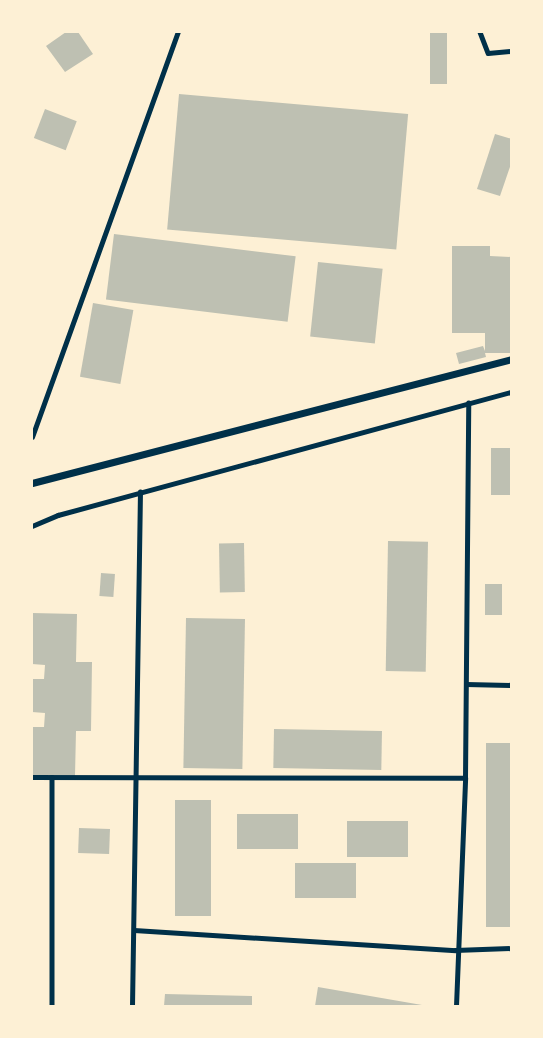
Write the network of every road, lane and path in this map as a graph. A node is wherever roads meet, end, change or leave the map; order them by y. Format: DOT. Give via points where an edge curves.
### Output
graph roads {
  1 [pos="178,32"];
  2 [pos="480,32"];
  3 [pos="512,51"];
  4 [pos="512,359"];
  5 [pos="512,392"];
  6 [pos="468,403"];
  7 [pos="32,438"];
  8 [pos="32,483"];
  9 [pos="140,492"];
  10 [pos="32,526"];
  11 [pos="466,684"];
  12 [pos="512,685"];
  13 [pos="32,777"];
  14 [pos="52,777"];
  15 [pos="139,777"];
  16 [pos="465,778"];
  17 [pos="134,930"];
  18 [pos="512,948"];
  19 [pos="455,950"];
  20 [pos="52,1006"];
  21 [pos="132,1006"];
  22 [pos="456,1006"];
  1 -- 7 [label="lane"];
  2 -- 3 [label="lane" via="488,52"];
  4 -- 8 [label="street"];
  5 -- 6 [label="lane"];
  6 -- 9 [label="lane"];
  6 -- 11 [label="lane"];
  9 -- 10 [label="lane"];
  9 -- 15 [label="lane"];
  11 -- 12 [label="lane"];
  11 -- 16 [label="lane"];
  13 -- 14 [label="lane"];
  14 -- 15 [label="lane"];
  14 -- 20 [label="lane"];
  15 -- 16 [label="lane"];
  15 -- 17 [label="lane"];
  16 -- 19 [label="lane"];
  17 -- 19 [label="lane"];
  17 -- 21 [label="lane"];
  18 -- 19 [label="lane"];
  19 -- 22 [label="lane"];
}
